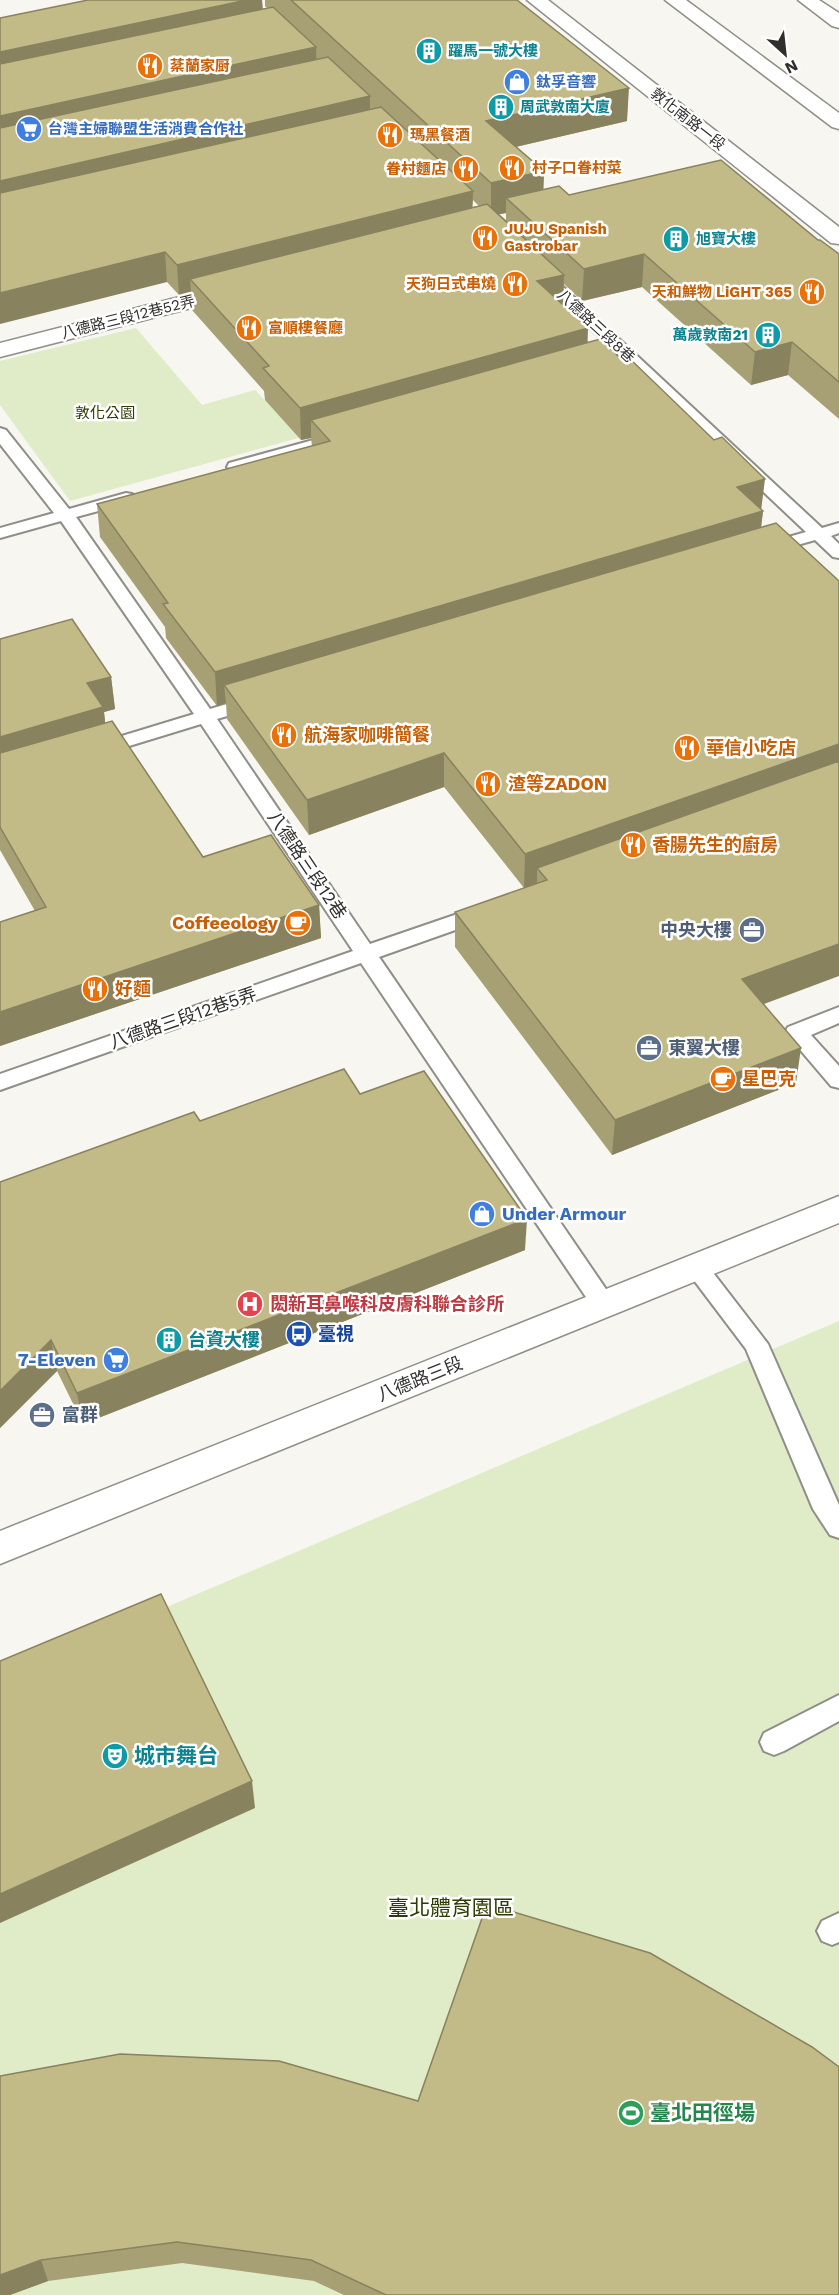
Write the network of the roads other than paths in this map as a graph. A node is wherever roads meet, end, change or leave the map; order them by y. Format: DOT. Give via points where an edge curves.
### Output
graph roads {
  1 [pos="536,0"];
  2 [pos="674,0"];
  3 [pos="807,0"];
  4 [pos="839,22"];
  5 [pos="839,123"];
  6 [pos="747,166"];
  7 [pos="717,173"];
  8 [pos="839,238"];
  9 [pos="532,266"];
  10 [pos="250,286"];
  11 [pos="0,350"];
  12 [pos="627,356"];
  13 [pos="605,362"];
  14 [pos="0,433"];
  15 [pos="353,434"];
  16 [pos="216,473"];
  17 [pos="147,492"];
  18 [pos="67,515"];
  19 [pos="839,528"];
  20 [pos="0,533"];
  21 [pos="818,534"];
  22 [pos="839,553"];
  23 [pos="750,554"];
  24 [pos="275,696"];
  25 [pos="207,716"];
  26 [pos="76,756"];
  27 [pos="502,905"];
  28 [pos="367,954"];
  29 [pos="839,1015"];
  30 [pos="839,1080"];
  31 [pos="0,1082"];
  32 [pos="839,1209"];
  33 [pos="696,1267"];
  34 [pos="604,1305"];
  35 [pos="839,1527"];
  36 [pos="0,1548"];
  37 [pos="839,1707"];
  38 [pos="774,1742"];
  1 -- 6 [label="main road, 敦化南路一段"];
  2 -- 5 [label="main road"];
  3 -- 4 [label="main road"];
  6 -- 7 [label="main road"];
  6 -- 8 [label="main road, 敦化南路一段"];
  9 -- 12 [label="lane, 八德路三段8巷"];
  10 -- 11 [label="main road, 八德路三段12巷52弄"];
  12 -- 13 [label="lane"];
  12 -- 21 [label="lane, 八德路三段8巷"];
  14 -- 18 [label="lane, 八德路三段12巷"];
  15 -- 16 [label="lane"];
  17 -- 18 [label="lane"];
  18 -- 20 [label="lane"];
  18 -- 25 [label="lane, 八德路三段12巷"];
  19 -- 21 [label="lane"];
  21 -- 22 [label="lane, 八德路三段8巷"];
  21 -- 23 [label="lane"];
  24 -- 25 [label="lane"];
  25 -- 26 [label="lane"];
  25 -- 28 [label="lane, 八德路三段12巷"];
  27 -- 28 [label="lane, 八德路三段12巷5弄"];
  28 -- 31 [label="lane, 八德路三段12巷5弄"];
  28 -- 34 [label="lane, 八德路三段12巷"];
  29 -- 30 [label="lane" via="796,1032"];
  32 -- 33 [label="main road, 八德路三段"];
  33 -- 34 [label="main road, 八德路三段"];
  33 -- 35 [label="lane" via="756,1344 822,1502"];
  34 -- 36 [label="main road, 八德路三段"];
  37 -- 38 [label="lane"];
}
